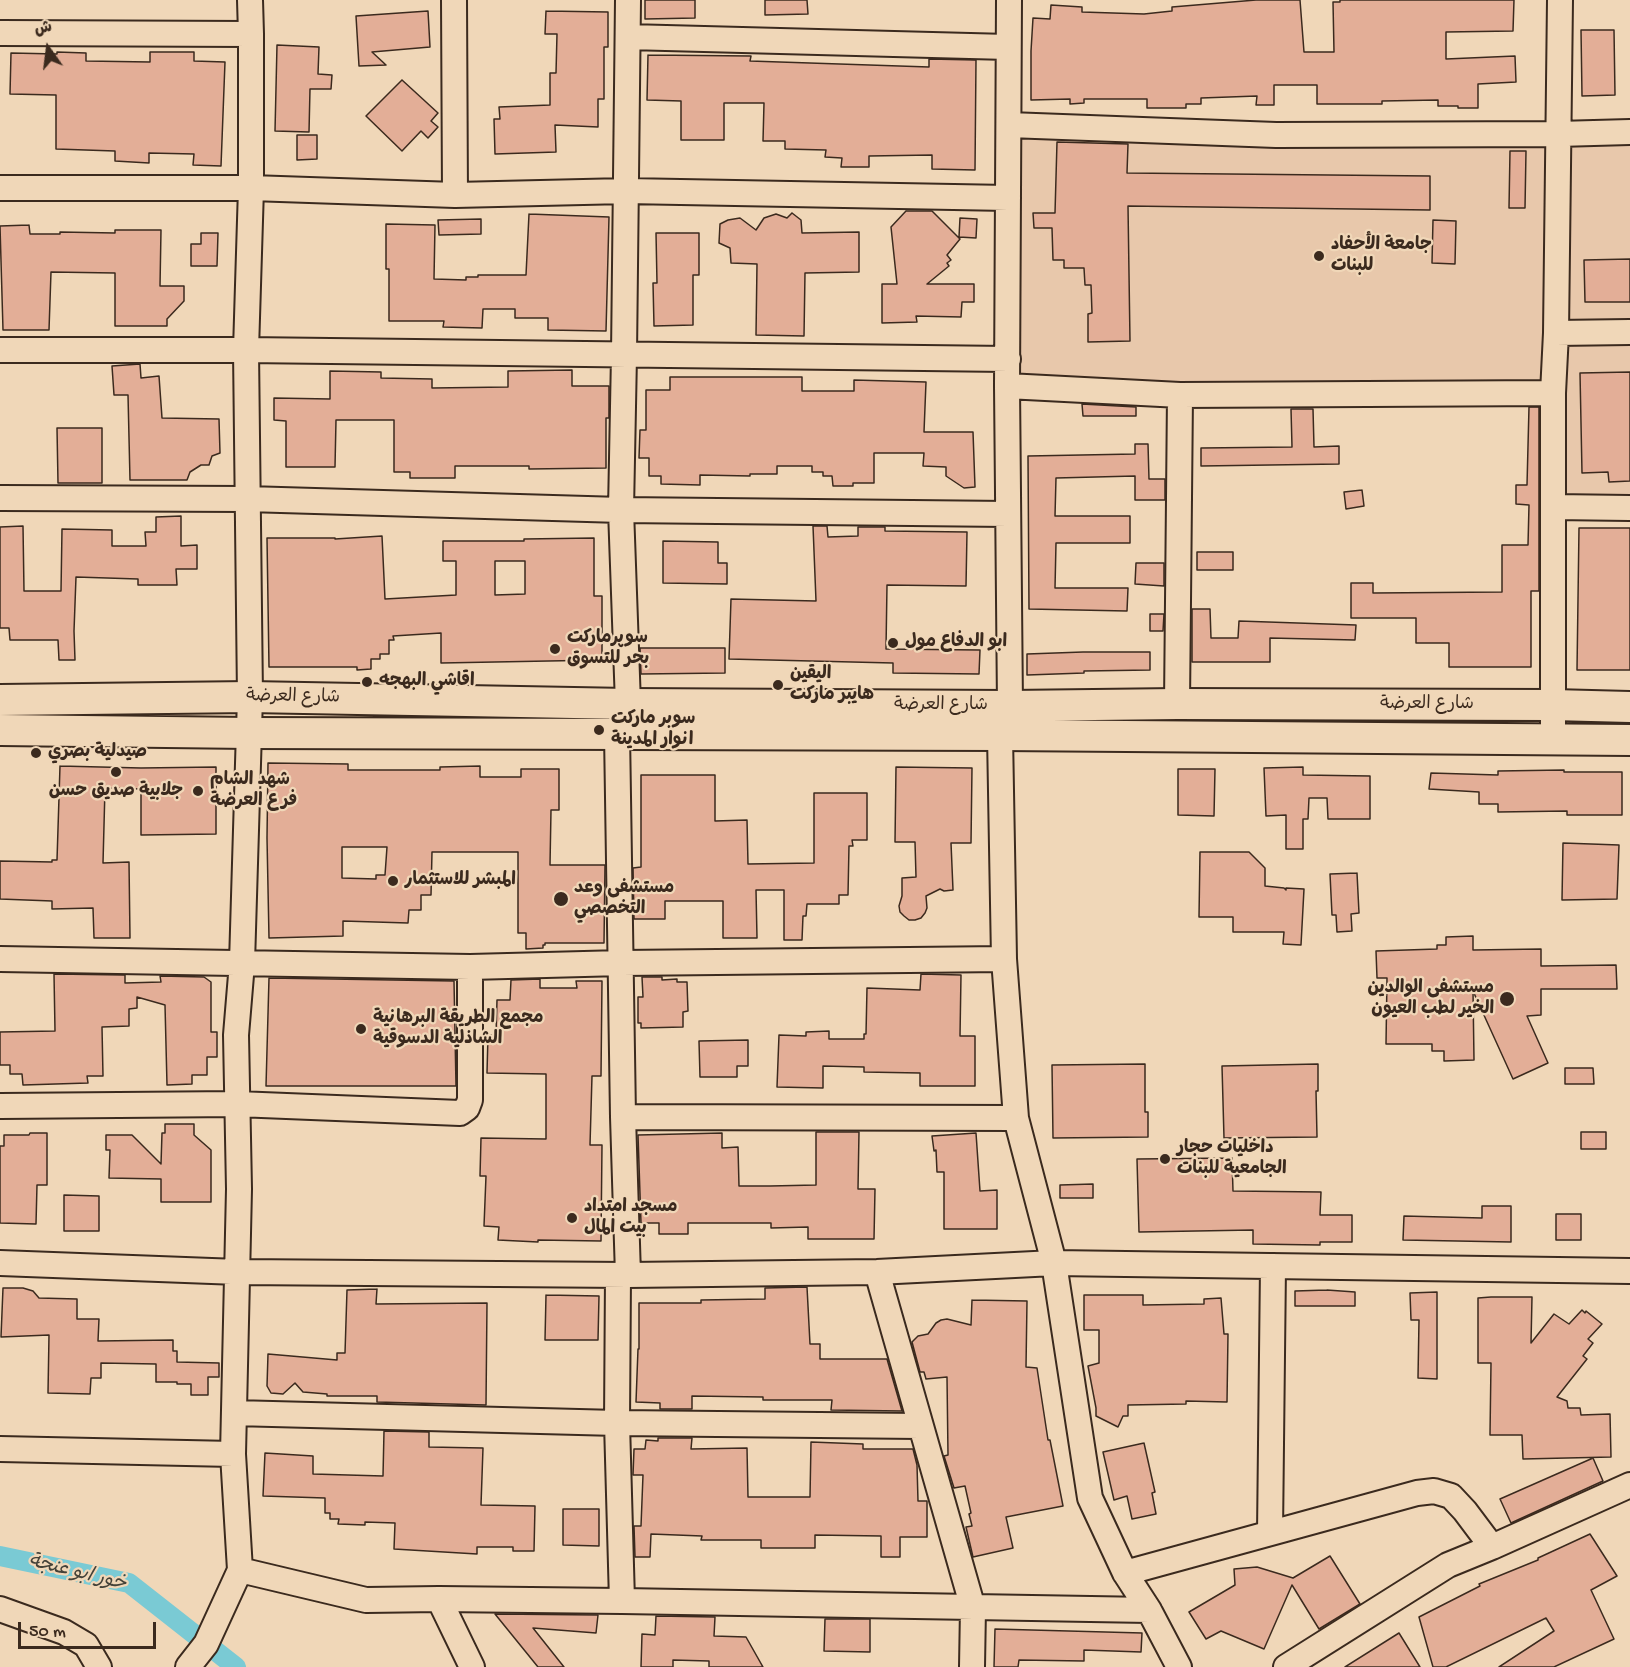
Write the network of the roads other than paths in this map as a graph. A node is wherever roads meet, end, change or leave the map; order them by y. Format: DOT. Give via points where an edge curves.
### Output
graph roads {
  1 [pos="250,0"];
  2 [pos="454,0"];
  3 [pos="628,0"];
  4 [pos="1009,0"];
  5 [pos="1560,0"];
  6 [pos="0,33"];
  7 [pos="251,34"];
  8 [pos="628,37"];
  9 [pos="1008,47"];
  10 [pos="1009,125"];
  11 [pos="1630,132"];
  12 [pos="1558,134"];
  13 [pos="0,188"];
  14 [pos="251,188"];
  15 [pos="626,192"];
  16 [pos="455,195"];
  17 [pos="1008,198"];
  18 [pos="1630,332"];
  19 [pos="1556,333"];
  20 [pos="0,350"];
  21 [pos="246,350"];
  22 [pos="624,355"];
  23 [pos="1008,359"];
  24 [pos="1007,386"];
  25 [pos="1553,393"];
  26 [pos="1180,396"];
  27 [pos="0,498"];
  28 [pos="247,499"];
  29 [pos="1554,507"];
  30 [pos="1630,508"];
  31 [pos="621,510"];
  32 [pos="1008,514"];
  33 [pos="250,697"];
  34 [pos="0,700"];
  35 [pos="496,702"];
  36 [pos="628,704"];
  37 [pos="1177,704"];
  38 [pos="1553,705"];
  39 [pos="1010,706"];
  40 [pos="1630,707"];
  41 [pos="0,730"];
  42 [pos="249,733"];
  43 [pos="496,733"];
  44 [pos="617,733"];
  45 [pos="1000,735"];
  46 [pos="1553,739"];
  47 [pos="1630,740"];
  48 [pos="0,959"];
  49 [pos="1004,959"];
  50 [pos="242,963"];
  51 [pos="622,963"];
  52 [pos="470,967"];
  53 [pos="237,1104"];
  54 [pos="0,1106"];
  55 [pos="623,1117"];
  56 [pos="1016,1118"];
  57 [pos="0,1263"];
  58 [pos="1053,1263"];
  59 [pos="1273,1266"];
  60 [pos="1630,1271"];
  61 [pos="238,1272"];
  62 [pos="877,1272"];
  63 [pos="623,1275"];
  64 [pos="234,1413"];
  65 [pos="617,1423"];
  66 [pos="920,1426"];
  67 [pos="0,1449"];
  68 [pos="233,1454"];
  69 [pos="1630,1485"];
  70 [pos="1270,1533"];
  71 [pos="1492,1547"];
  72 [pos="240,1570"];
  73 [pos="1125,1573"];
  74 [pos="439,1599"];
  75 [pos="622,1601"];
  76 [pos="973,1608"];
  77 [pos="0,1609"];
  78 [pos="1149,1610"];
  79 [pos="99,1667"];
  80 [pos="188,1667"];
  81 [pos="472,1667"];
  82 [pos="972,1667"];
  83 [pos="1179,1667"];
  84 [pos="1286,1667"];
  1 -- 7 [label="street"];
  2 -- 16 [label="street"];
  3 -- 8 [label="street"];
  4 -- 9 [label="street"];
  5 -- 12 [label="street"];
  6 -- 7 [label="street"];
  7 -- 14 [label="street"];
  8 -- 9 [label="street"];
  8 -- 15 [label="street"];
  9 -- 10 [label="street"];
  10 -- 12 [label="street" via="1276,135"];
  10 -- 17 [label="street"];
  11 -- 12 [label="street"];
  12 -- 19 [label="street"];
  13 -- 14 [label="street"];
  14 -- 16 [label="street"];
  14 -- 21 [label="street"];
  15 -- 16 [label="street"];
  15 -- 17 [label="street"];
  15 -- 22 [label="street"];
  17 -- 23 [label="street"];
  18 -- 19 [label="street"];
  19 -- 25 [label="street"];
  20 -- 21 [label="street"];
  21 -- 22 [label="street"];
  21 -- 28 [label="street"];
  22 -- 23 [label="street"];
  22 -- 31 [label="street"];
  23 -- 24 [label="street"];
  24 -- 26 [label="street"];
  24 -- 32 [label="street"];
  25 -- 26 [label="street"];
  25 -- 29 [label="street"];
  26 -- 37 [label="street"];
  27 -- 28 [label="street"];
  28 -- 31 [label="street"];
  28 -- 33 [label="street"];
  29 -- 30 [label="street"];
  29 -- 38 [label="street"];
  31 -- 32 [label="street"];
  31 -- 36 [label="street"];
  32 -- 39 [label="street"];
  33 -- 34 [label="main road, شارع العرضة"];
  33 -- 35 [label="main road, شارع العرضة"];
  33 -- 42 [label="street"];
  35 -- 36 [label="main road, شارع العرضة"];
  35 -- 43 [label="main road"];
  36 -- 39 [label="main road, شارع العرضة"];
  37 -- 38 [label="main road, شارع العرضة"];
  37 -- 39 [label="main road, شارع العرضة"];
  38 -- 40 [label="main road, شارع العرضة"];
  38 -- 46 [label="street"];
  41 -- 42 [label="main road, شارع العرضة"];
  42 -- 43 [label="main road, شارع العرضة"];
  42 -- 50 [label="street"];
  43 -- 44 [label="main road, شارع العرضة"];
  44 -- 45 [label="main road, شارع العرضة"];
  44 -- 51 [label="street"];
  45 -- 46 [label="main road, شارع العرضة"];
  45 -- 49 [label="street"];
  46 -- 47 [label="main road, شارع العرضة"];
  48 -- 50 [label="street"];
  49 -- 51 [label="street"];
  49 -- 56 [label="street"];
  50 -- 52 [label="street"];
  50 -- 53 [label="street" via="236,1035"];
  51 -- 52 [label="street"];
  51 -- 55 [label="street"];
  52 -- 53 [label="street" via="470,1100 460,1113"];
  53 -- 54 [label="street"];
  53 -- 61 [label="street"];
  55 -- 56 [label="street"];
  55 -- 63 [label="street"];
  56 -- 58 [label="street"];
  57 -- 61 [label="street"];
  58 -- 59 [label="street"];
  58 -- 62 [label="street"];
  58 -- 73 [label="street" via="1090,1498"];
  59 -- 60 [label="street"];
  59 -- 70 [label="street"];
  61 -- 63 [label="street"];
  61 -- 64 [label="street"];
  62 -- 63 [label="street"];
  62 -- 66 [label="street"];
  63 -- 65 [label="street"];
  64 -- 65 [label="street"];
  64 -- 68 [label="street"];
  65 -- 66 [label="street"];
  65 -- 75 [label="street"];
  66 -- 76 [label="street"];
  67 -- 68 [label="street"];
  68 -- 72 [label="street"];
  69 -- 71 [label="street"];
  70 -- 71 [label="street" via="1434,1491 1451,1496"];
  70 -- 73 [label="street"];
  71 -- 84 [label="street" via="1448,1565"];
  72 -- 74 [label="street" via="366,1600"];
  72 -- 80 [label="street" via="206,1644"];
  73 -- 78 [label="street"];
  74 -- 75 [label="street"];
  74 -- 81 [label="street"];
  75 -- 76 [label="street"];
  76 -- 78 [label="street"];
  76 -- 82 [label="street"];
  77 -- 79 [label="street" via="64,1632 86,1645"];
  78 -- 83 [label="street"];
}
